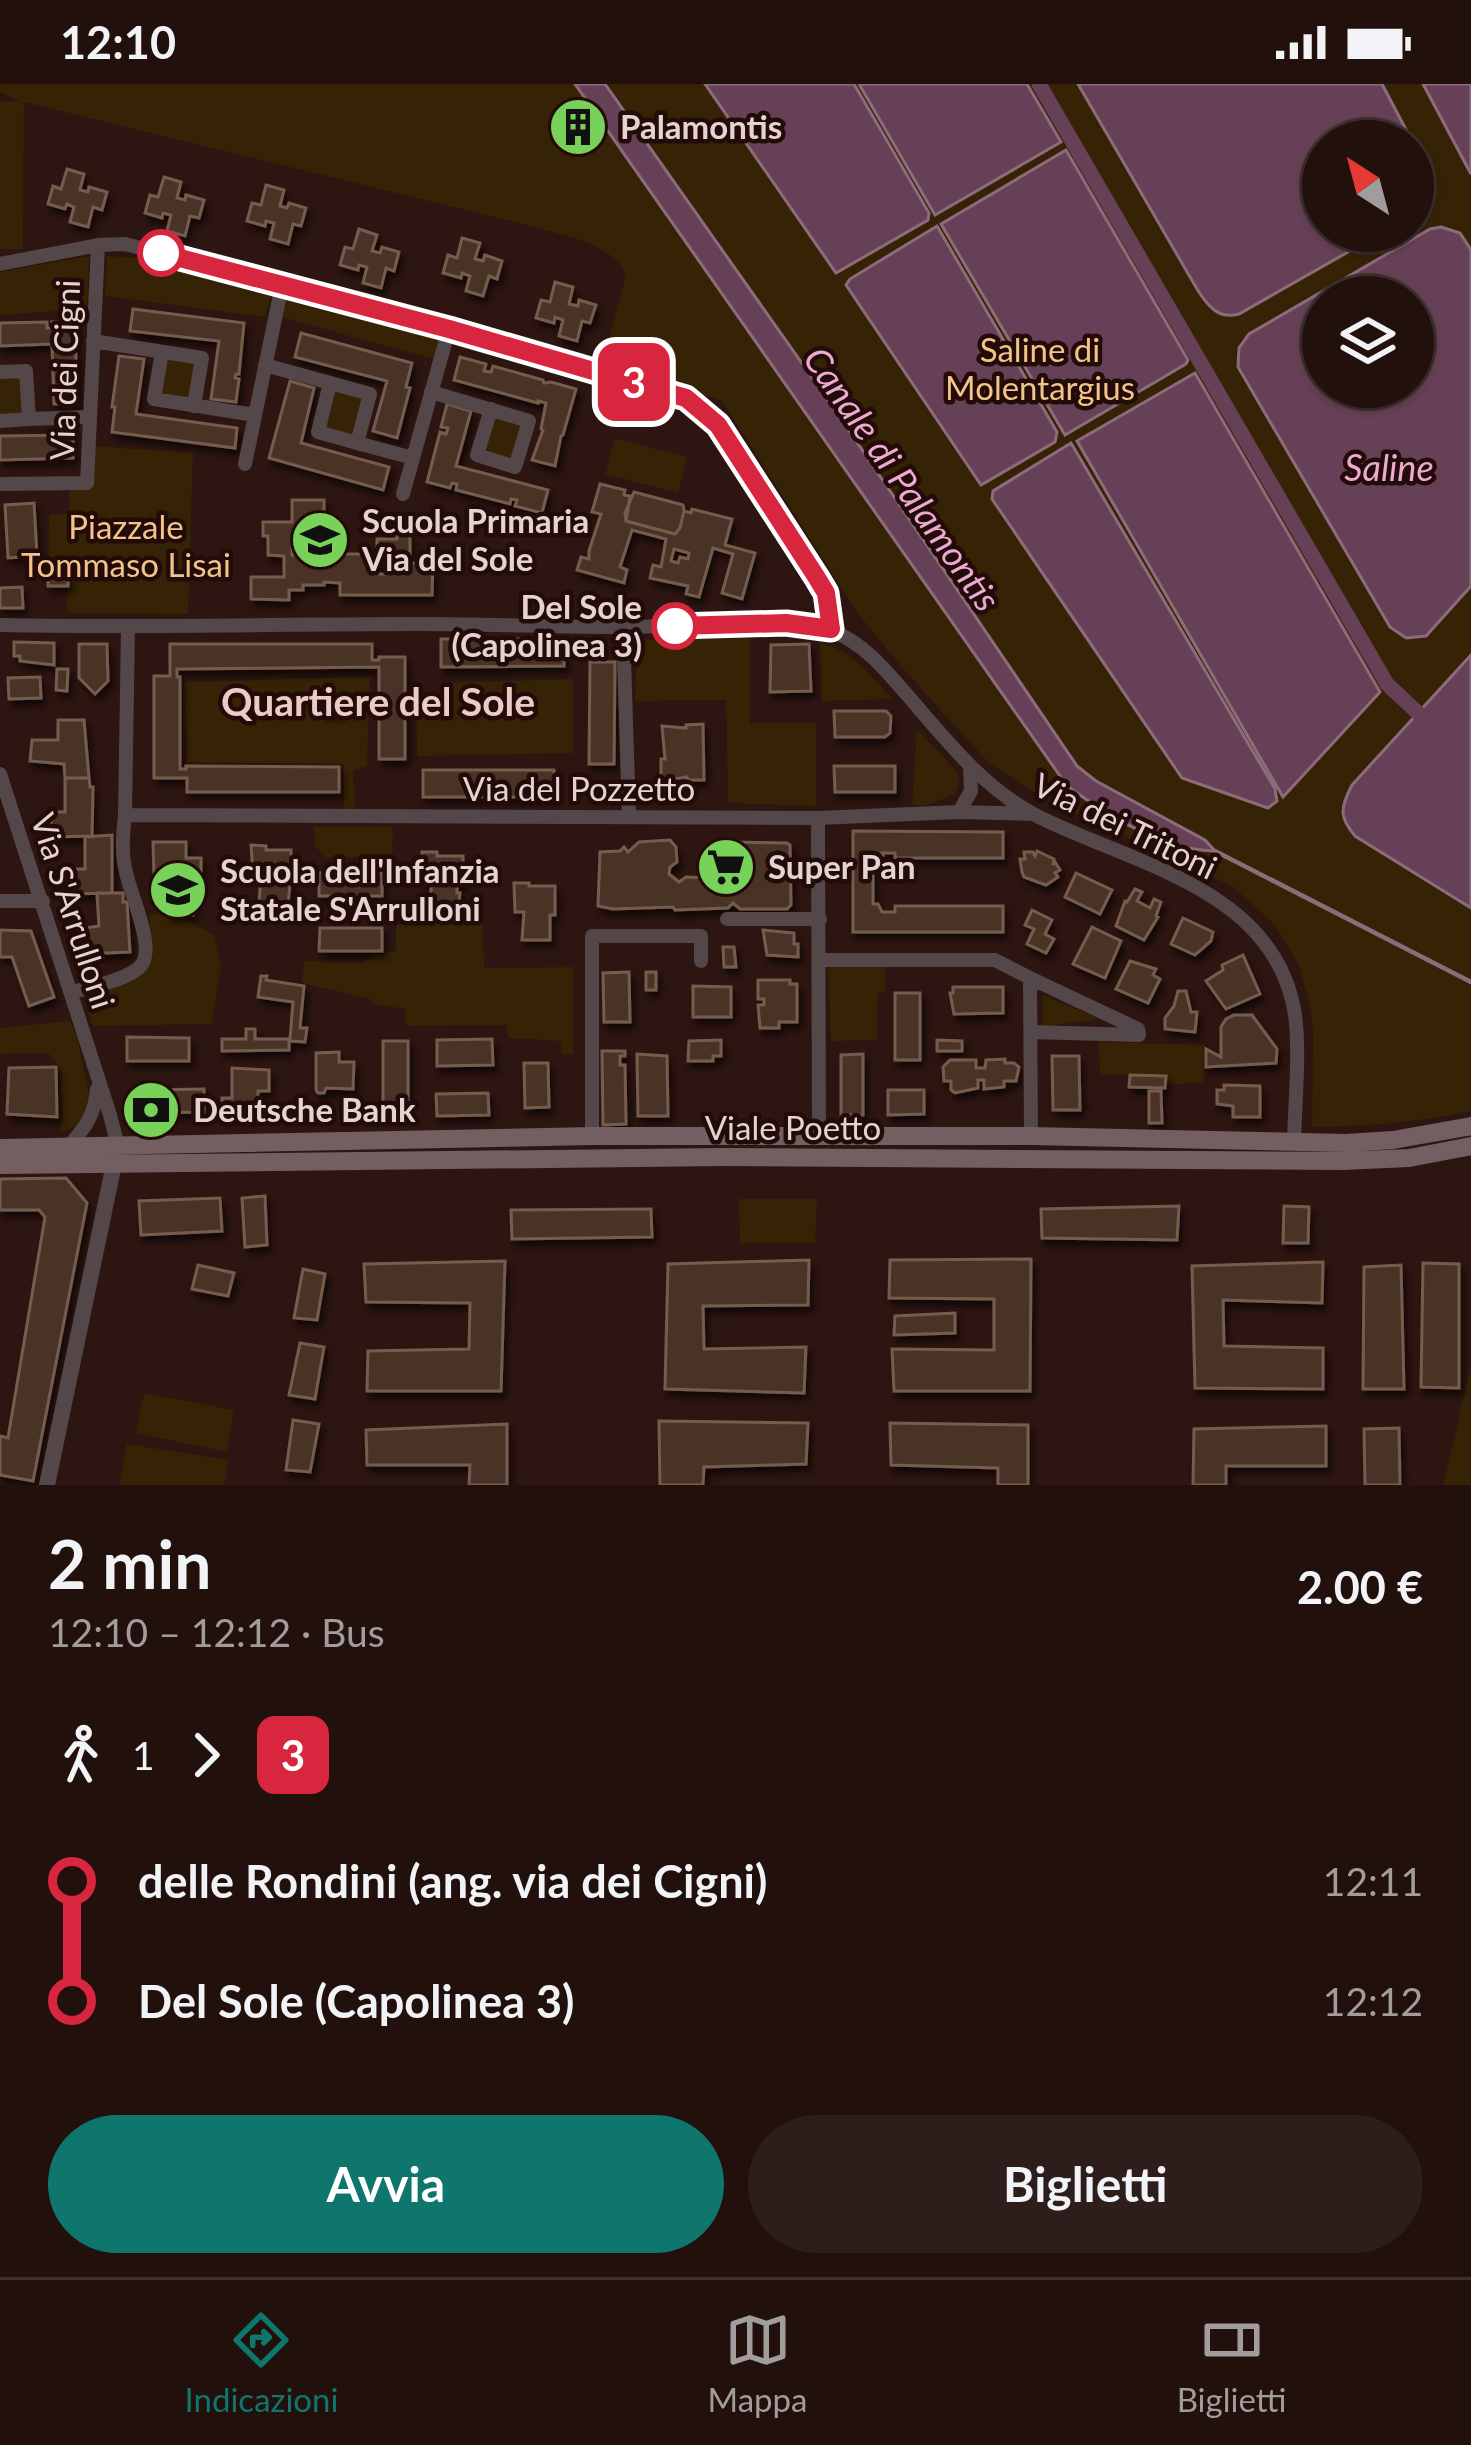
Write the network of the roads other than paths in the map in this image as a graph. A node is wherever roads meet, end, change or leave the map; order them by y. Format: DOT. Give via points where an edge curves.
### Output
graph roads {
  1 [pos="98,245"];
  2 [pos="0,264"];
  3 [pos="282,284"];
  4 [pos="449,329"];
  5 [pos="93,341"];
  6 [pos="162,352"];
  7 [pos="265,365"];
  8 [pos="0,372"];
  9 [pos="330,383"];
  10 [pos="431,392"];
  11 [pos="194,406"];
  12 [pos="491,410"];
  13 [pos="255,415"];
  14 [pos="90,416"];
  15 [pos="29,419"];
  16 [pos="0,421"];
  17 [pos="357,443"];
  18 [pos="413,458"];
  19 [pos="245,464"];
  20 [pos="0,484"];
  21 [pos="403,494"];
  22 [pos="0,625"];
  23 [pos="128,627"];
  24 [pos="623,627"];
  25 [pos="831,629"];
  26 [pos="969,763"];
  27 [pos="0,774"];
  28 [pos="959,812"];
  29 [pos="1034,814"];
  30 [pos="125,815"];
  31 [pos="629,816"];
  32 [pos="818,818"];
  33 [pos="0,901"];
  34 [pos="43,901"];
  35 [pos="727,919"];
  36 [pos="820,919"];
  37 [pos="820,959"];
  38 [pos="700,961"];
  39 [pos="1030,978"];
  40 [pos="72,992"];
  41 [pos="1031,1032"];
  42 [pos="94,1066"];
  43 [pos="1471,1126"];
  44 [pos="592,1136"];
  45 [pos="1031,1136"];
  46 [pos="819,1138"];
  47 [pos="1294,1142"];
  48 [pos="1471,1146"];
  49 [pos="68,1147"];
  50 [pos="0,1148"];
  51 [pos="117,1155"];
  52 [pos="0,1165"];
  53 [pos="46,1485"];
  1 -- 2 [label="street"];
  1 -- 3 [label="street" via="125,244"];
  1 -- 5 [label="street, Via dei Cigni"];
  3 -- 4 [label="street"];
  3 -- 7 [label="street"];
  4 -- 10 [label="street"];
  4 -- 25 [label="street" via="701,409 826,593"];
  5 -- 6 [label="street"];
  5 -- 14 [label="street, Via dei Cigni"];
  6 -- 11 [label="street" via="154,399"];
  6 -- 11 [label="street" via="202,358"];
  7 -- 9 [label="street"];
  7 -- 13 [label="street"];
  8 -- 15 [label="street" via="26,371"];
  9 -- 17 [label="street" via="318,432"];
  9 -- 17 [label="street" via="370,394"];
  10 -- 12 [label="street"];
  10 -- 18 [label="street"];
  11 -- 13 [label="street"];
  12 -- 12 [label="street" via="529,421 515,466 477,455"];
  13 -- 19 [label="street"];
  14 -- 15 [label="street"];
  14 -- 20 [label="street, Via dei Cigni" via="87,483"];
  15 -- 16 [label="street"];
  17 -- 18 [label="street"];
  18 -- 21 [label="street"];
  22 -- 23 [label="street"];
  23 -- 24 [label="street"];
  23 -- 30 [label="street"];
  24 -- 25 [label="street"];
  24 -- 31 [label="street"];
  25 -- 26 [label="street, Via dei Tritoni" via="860,645"];
  26 -- 28 [label="street" via="973,781"];
  26 -- 29 [label="street, Via dei Tritoni"];
  27 -- 34 [label="street, Via S'Arrulloni"];
  28 -- 29 [label="street, Via del Pozzetto"];
  28 -- 32 [label="street, Via del Pozzetto"];
  29 -- 47 [label="street, Via dei Tritoni" via="1201,890 1244,918 1271,949 1296,1020"];
  30 -- 31 [label="street, Via del Pozzetto"];
  30 -- 40 [label="street" via="125,871 146,958 129,974"];
  31 -- 32 [label="street, Via del Pozzetto"];
  32 -- 36 [label="street"];
  33 -- 34 [label="street"];
  34 -- 40 [label="street, Via S'Arrulloni"];
  35 -- 36 [label="street"];
  36 -- 37 [label="street"];
  37 -- 39 [label="street" via="995,960"];
  37 -- 46 [label="street"];
  38 -- 44 [label="street" via="701,935 592,936"];
  39 -- 41 [label="street"];
  39 -- 41 [label="street" via="1139,1035"];
  40 -- 42 [label="street, Via S'Arrulloni"];
  41 -- 45 [label="street"];
  42 -- 49 [label="street, Via S'Arrulloni" via="96,1107"];
  42 -- 51 [label="street, Via S'Arrulloni"];
  43 -- 47 [label="main road, Viale Poetto" via="1393,1140"];
  44 -- 46 [label="main road, Viale Poetto"];
  44 -- 51 [label="main road, Viale Poetto"];
  45 -- 46 [label="main road, Viale Poetto"];
  45 -- 47 [label="main road, Viale Poetto"];
  48 -- 51 [label="main road, Viale Poetto" via="1342,1161"];
  49 -- 50 [label="main road, Viale Poetto"];
  49 -- 51 [label="main road, Viale Poetto"];
  51 -- 52 [label="main road, Viale Poetto"];
  51 -- 53 [label="street"];
}
